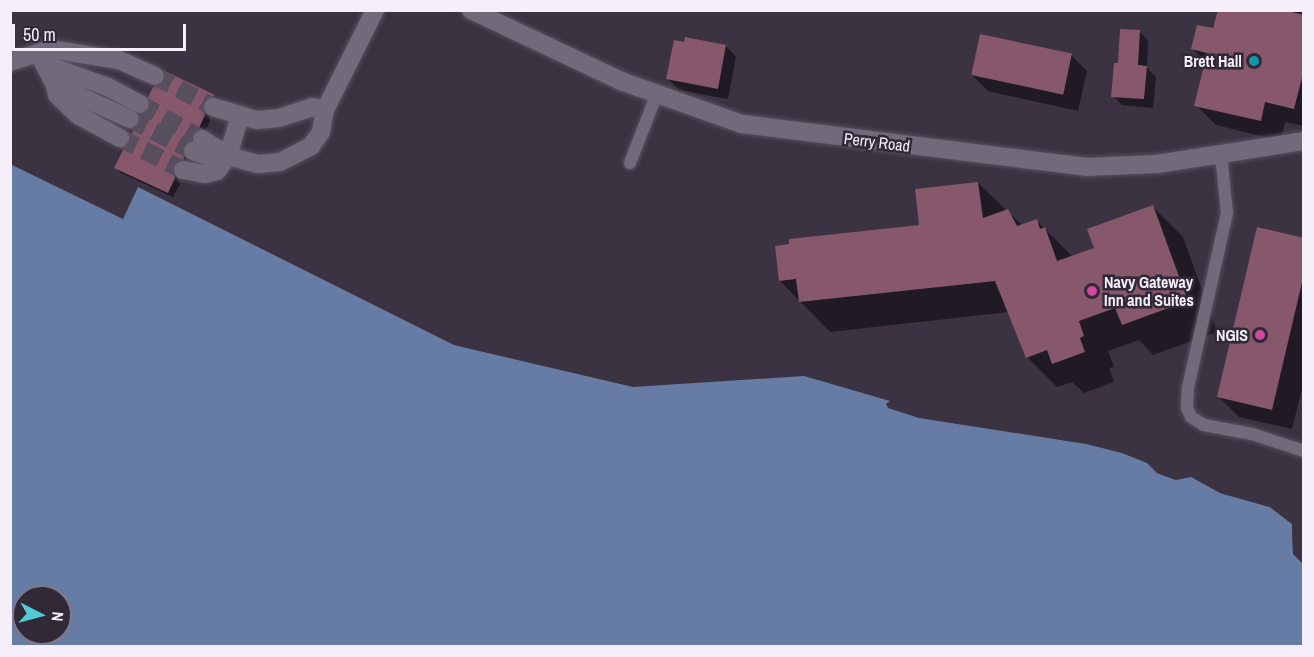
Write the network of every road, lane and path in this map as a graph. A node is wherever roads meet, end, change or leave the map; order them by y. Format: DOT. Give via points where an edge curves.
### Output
graph roads {
  1 [pos="375,10"];
  2 [pos="471,10"];
  3 [pos="41,58"];
  4 [pos="10,62"];
  5 [pos="136,68"];
  6 [pos="155,76"];
  7 [pos="55,85"];
  8 [pos="656,96"];
  9 [pos="131,106"];
  10 [pos="213,107"];
  11 [pos="325,110"];
  12 [pos="240,116"];
  13 [pos="120,138"];
  14 [pos="1304,141"];
  15 [pos="198,145"];
  16 [pos="1221,155"];
  17 [pos="228,156"];
  18 [pos="630,163"];
  19 [pos="183,170"];
  20 [pos="1304,451"];
  1 -- 11 [label="street"];
  2 -- 8 [label="street, Perry Road"];
  3 -- 4 [label="street"];
  3 -- 5 [label="street" via="50,50 118,60"];
  3 -- 7 [label="street"];
  3 -- 9 [label="street"];
  5 -- 6 [label="street"];
  5 -- 9 [label="street"];
  7 -- 9 [label="street"];
  7 -- 13 [label="street" via="57,95 78,115"];
  8 -- 16 [label="street, Perry Road" via="742,124 1086,166 1157,164"];
  8 -- 18 [label="lane"];
  10 -- 12 [label="street"];
  11 -- 12 [label="street" via="312,107 279,118 257,120"];
  11 -- 17 [label="street" via="321,132 312,146 296,156 258,164"];
  12 -- 17 [label="street"];
  14 -- 16 [label="street, Perry Road"];
  15 -- 17 [label="street"];
  16 -- 20 [label="lane" via="1227,213 1186,408 1191,417 1204,425 1252,434"];
  17 -- 19 [label="street" via="217,171 206,174"];
}
